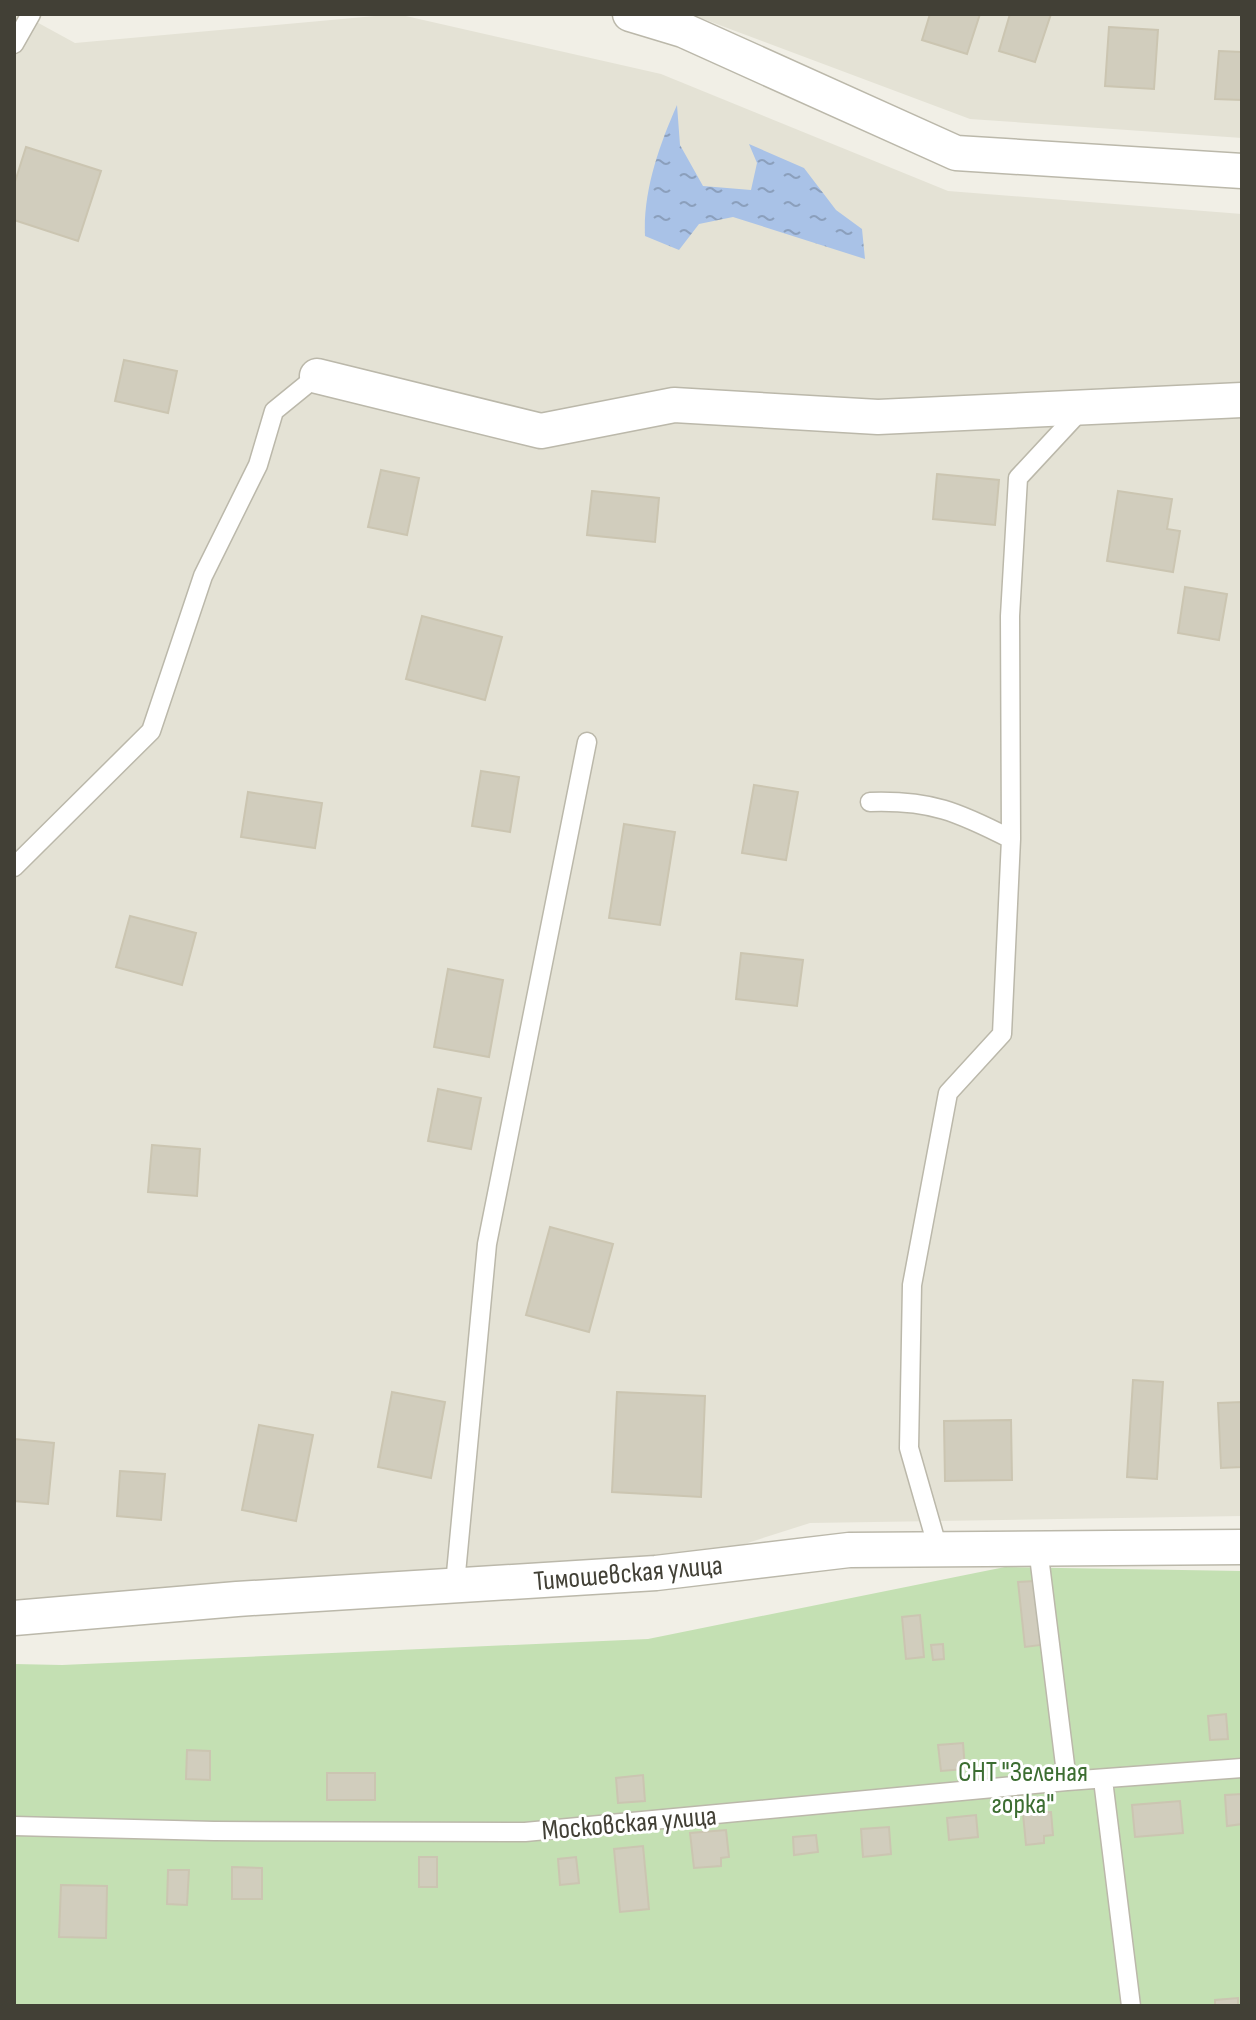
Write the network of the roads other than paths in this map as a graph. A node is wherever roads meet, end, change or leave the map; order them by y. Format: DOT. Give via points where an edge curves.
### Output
graph roads {
  1 [pos="31,14"];
  2 [pos="630,14"];
  3 [pos="14,44"];
  4 [pos="1242,171"];
  5 [pos="317,376"];
  6 [pos="1242,400"];
  7 [pos="1083,408"];
  8 [pos="587,742"];
  9 [pos="870,802"];
  10 [pos="1011,839"];
  11 [pos="14,867"];
  12 [pos="1242,1547"];
  13 [pos="1038,1548"];
  14 [pos="938,1549"];
  15 [pos="455,1584"];
  16 [pos="14,1618"];
  17 [pos="1242,1768"];
  18 [pos="1103,1780"];
  19 [pos="1067,1781"];
  20 [pos="14,1826"];
  21 [pos="1131,2006"];
  1 -- 3 [label="lane"];
  2 -- 4 [label="street" via="683,30 956,153"];
  5 -- 7 [label="street" via="541,431 674,405 878,417"];
  5 -- 11 [label="lane" via="274,411 258,465 203,576 151,731"];
  6 -- 7 [label="street"];
  7 -- 10 [label="lane" via="1018,478 1010,616"];
  8 -- 15 [label="lane" via="487,1244"];
  9 -- 10 [label="lane" via="907,801 958,812"];
  10 -- 14 [label="lane" via="1002,1034 948,1093 912,1285 909,1448"];
  12 -- 13 [label="street, Тимошевская улица"];
  13 -- 14 [label="street, Тимошевская улица"];
  13 -- 19 [label="lane"];
  14 -- 15 [label="street, Тимошевская улица" via="849,1550 656,1573"];
  15 -- 16 [label="street, Тимошевская улица"];
  17 -- 18 [label="lane, Московская улица"];
  18 -- 19 [label="lane, Московская улица"];
  18 -- 21 [label="lane"];
  19 -- 20 [label="lane, Московская улица" via="525,1832"];
}
